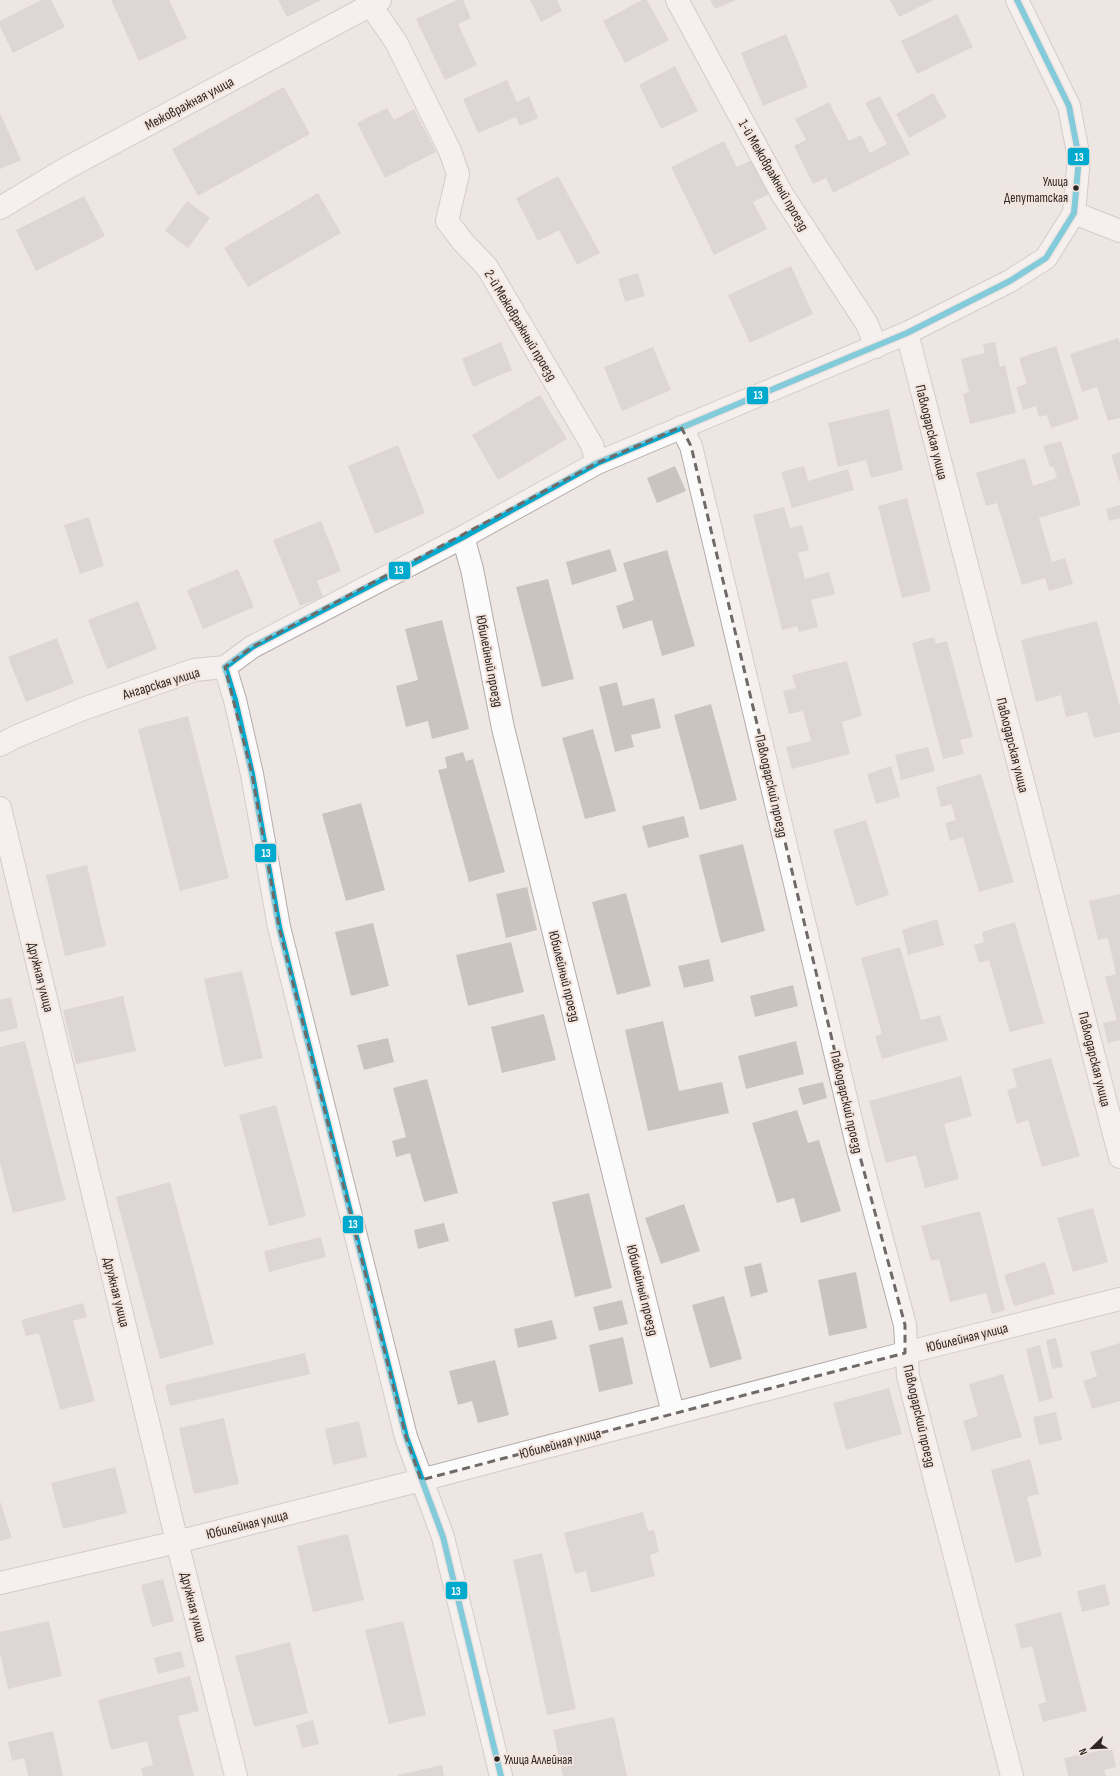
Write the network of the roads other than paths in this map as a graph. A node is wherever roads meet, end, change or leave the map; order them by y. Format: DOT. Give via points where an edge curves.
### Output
graph roads {
  1 [pos="677,0"];
  2 [pos="1017,0"];
  3 [pos="372,2"];
  4 [pos="0,208"];
  5 [pos="1074,213"];
  6 [pos="1120,231"];
  7 [pos="907,333"];
  8 [pos="876,347"];
  9 [pos="681,427"];
  10 [pos="597,463"];
  11 [pos="463,537"];
  12 [pos="225,667"];
  13 [pos="0,745"];
  14 [pos="0,808"];
  15 [pos="1120,1157"];
  16 [pos="1120,1299"];
  17 [pos="905,1353"];
  18 [pos="673,1413"];
  19 [pos="421,1480"];
  20 [pos="178,1542"];
  21 [pos="0,1583"];
  22 [pos="236,1776"];
  23 [pos="501,1776"];
  24 [pos="1012,1776"];
  1 -- 8 [label="street, 1-й Межовражный проезд" via="782,194 867,324"];
  2 -- 5 [label="street" via="1068,106 1079,158"];
  3 -- 4 [label="street, Межовражная улица" via="65,169"];
  3 -- 10 [label="street, 2-й Межовражный проезд" via="396,42 450,150 458,174 447,221 487,267 592,445"];
  5 -- 6 [label="street"];
  5 -- 7 [label="street" via="1046,258 1010,281"];
  7 -- 8 [label="street"];
  7 -- 15 [label="street, Павлодарская улица"];
  8 -- 9 [label="street"];
  9 -- 10 [label="street"];
  9 -- 17 [label="street, Павлодарский проезд" via="691,446 858,1149 904,1325"];
  10 -- 11 [label="street"];
  11 -- 12 [label="street" via="252,647"];
  11 -- 18 [label="street, Юбилейный проезд" via="472,569 503,728"];
  12 -- 13 [label="street, Ангарская улица" via="194,670 90,706"];
  12 -- 19 [label="street" via="252,774 279,927 406,1437"];
  14 -- 20 [label="street, Дружная улица"];
  16 -- 17 [label="street, Юбилейная улица"];
  17 -- 18 [label="street, Юбилейная улица"];
  17 -- 24 [label="street, Павлодарский проезд" via="908,1376"];
  18 -- 19 [label="street, Юбилейная улица"];
  19 -- 20 [label="street, Юбилейная улица"];
  19 -- 23 [label="street" via="443,1538"];
  20 -- 21 [label="street, Юбилейная улица"];
  20 -- 22 [label="street, Дружная улица"];
}
